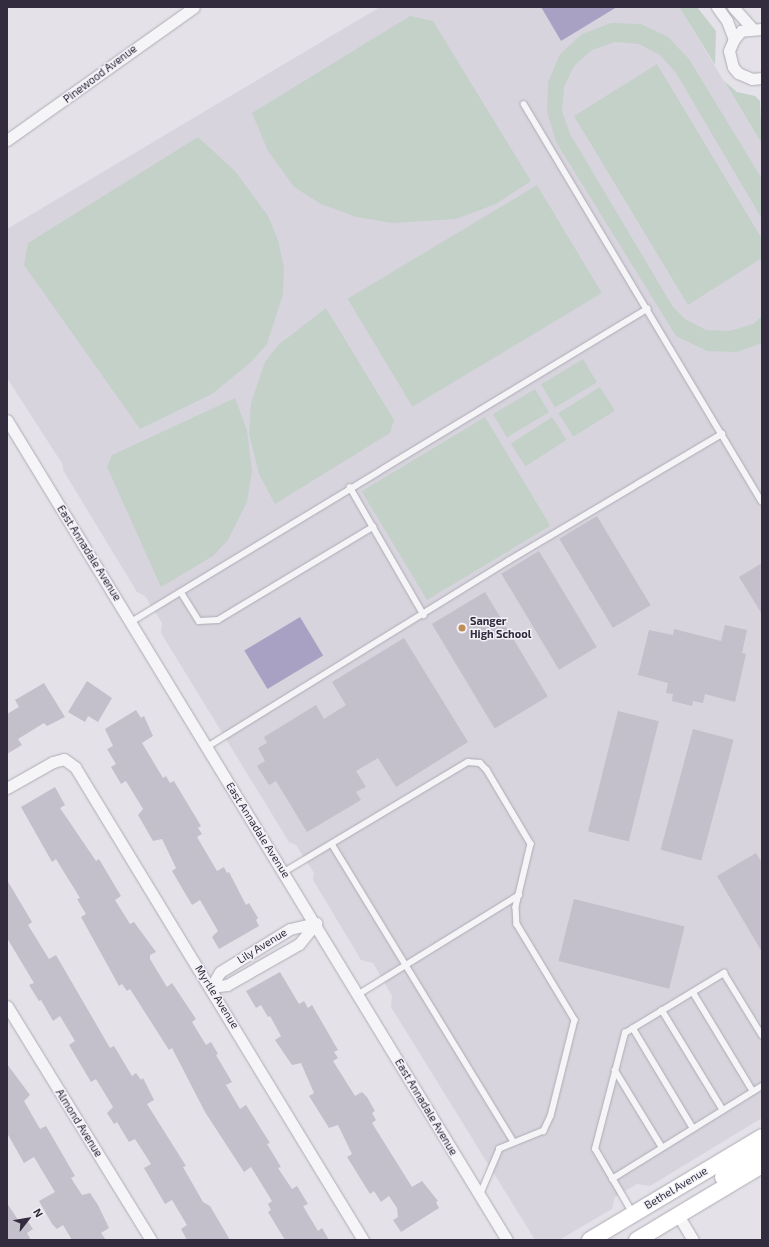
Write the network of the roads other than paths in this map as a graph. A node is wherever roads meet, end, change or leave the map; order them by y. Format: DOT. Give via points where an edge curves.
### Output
graph roads {
  1 [pos="194,7"];
  2 [pos="717,7"];
  3 [pos="733,7"];
  4 [pos="757,28"];
  5 [pos="734,39"];
  6 [pos="761,79"];
  7 [pos="524,104"];
  8 [pos="7,140"];
  9 [pos="647,309"];
  10 [pos="7,420"];
  11 [pos="722,434"];
  12 [pos="350,487"];
  13 [pos="762,501"];
  14 [pos="373,527"];
  15 [pos="181,592"];
  16 [pos="424,615"];
  17 [pos="131,622"];
  18 [pos="207,747"];
  19 [pos="7,788"];
  20 [pos="332,844"];
  21 [pos="284,872"];
  22 [pos="520,895"];
  23 [pos="316,923"];
  24 [pos="406,965"];
  25 [pos="210,987"];
  26 [pos="693,992"];
  27 [pos="359,994"];
  28 [pos="7,1006"];
  29 [pos="662,1010"];
  30 [pos="633,1028"];
  31 [pos="762,1035"];
  32 [pos="615,1070"];
  33 [pos="762,1086"];
  34 [pos="753,1091"];
  35 [pos="723,1110"];
  36 [pos="693,1128"];
  37 [pos="762,1137"];
  38 [pos="514,1142"];
  39 [pos="662,1147"];
  40 [pos="762,1151"];
  41 [pos="762,1165"];
  42 [pos="612,1178"];
  43 [pos="480,1197"];
  44 [pos="682,1213"];
  45 [pos="633,1214"];
  46 [pos="151,1240"];
  47 [pos="363,1240"];
  48 [pos="508,1240"];
  49 [pos="590,1240"];
  50 [pos="637,1240"];
  51 [pos="693,1240"];
  1 -- 8 [label="street, Pinewood Avenue"];
  2 -- 5 [label="street" via="727,21"];
  3 -- 4 [label="street"];
  4 -- 5 [label="street" via="741,31"];
  5 -- 6 [label="street" via="729,51 733,67 745,77"];
  7 -- 9 [label="lane"];
  9 -- 11 [label="lane"];
  9 -- 12 [label="lane"];
  10 -- 17 [label="street, East Annadale Avenue"];
  11 -- 13 [label="lane"];
  11 -- 16 [label="lane"];
  12 -- 14 [label="lane"];
  12 -- 15 [label="lane"];
  14 -- 15 [label="lane" via="218,620 199,621"];
  14 -- 16 [label="lane"];
  15 -- 17 [label="lane"];
  16 -- 18 [label="lane"];
  17 -- 18 [label="street, East Annadale Avenue"];
  18 -- 21 [label="street, East Annadale Avenue"];
  19 -- 25 [label="street, Myrtle Avenue" via="53,762 64,759 75,767"];
  20 -- 21 [label="lane"];
  20 -- 22 [label="lane" via="468,762 480,763 487,770 531,844"];
  20 -- 24 [label="lane"];
  21 -- 23 [label="street, East Annadale Avenue"];
  22 -- 24 [label="lane"];
  22 -- 38 [label="lane" via="515,917 517,924 575,1020 551,1116 544,1131"];
  23 -- 25 [label="street, Lily Avenue" via="290,929 220,972"];
  23 -- 25 [label="street, Lily Avenue" via="299,944 227,985"];
  23 -- 27 [label="street, East Annadale Avenue"];
  24 -- 27 [label="lane"];
  24 -- 38 [label="lane"];
  25 -- 47 [label="street, Myrtle Avenue"];
  26 -- 29 [label="lane"];
  26 -- 31 [label="lane" via="724,973"];
  26 -- 34 [label="lane"];
  27 -- 43 [label="street, East Annadale Avenue"];
  28 -- 46 [label="street, Almond Avenue"];
  29 -- 30 [label="lane"];
  29 -- 35 [label="lane"];
  30 -- 32 [label="lane" via="625,1033"];
  30 -- 36 [label="lane"];
  32 -- 39 [label="lane"];
  32 -- 42 [label="lane" via="595,1150"];
  33 -- 34 [label="lane"];
  34 -- 35 [label="lane"];
  35 -- 36 [label="lane"];
  36 -- 39 [label="lane"];
  37 -- 45 [label="main road, Bethel Avenue"];
  38 -- 43 [label="lane" via="500,1150"];
  39 -- 42 [label="lane"];
  40 -- 44 [label="main road" via="716,1182"];
  41 -- 44 [label="main road"];
  42 -- 45 [label="lane"];
  43 -- 48 [label="street, East Annadale Avenue"];
  44 -- 50 [label="main road"];
  44 -- 51 [label="street"];
  45 -- 49 [label="main road, Bethel Avenue"];
}
